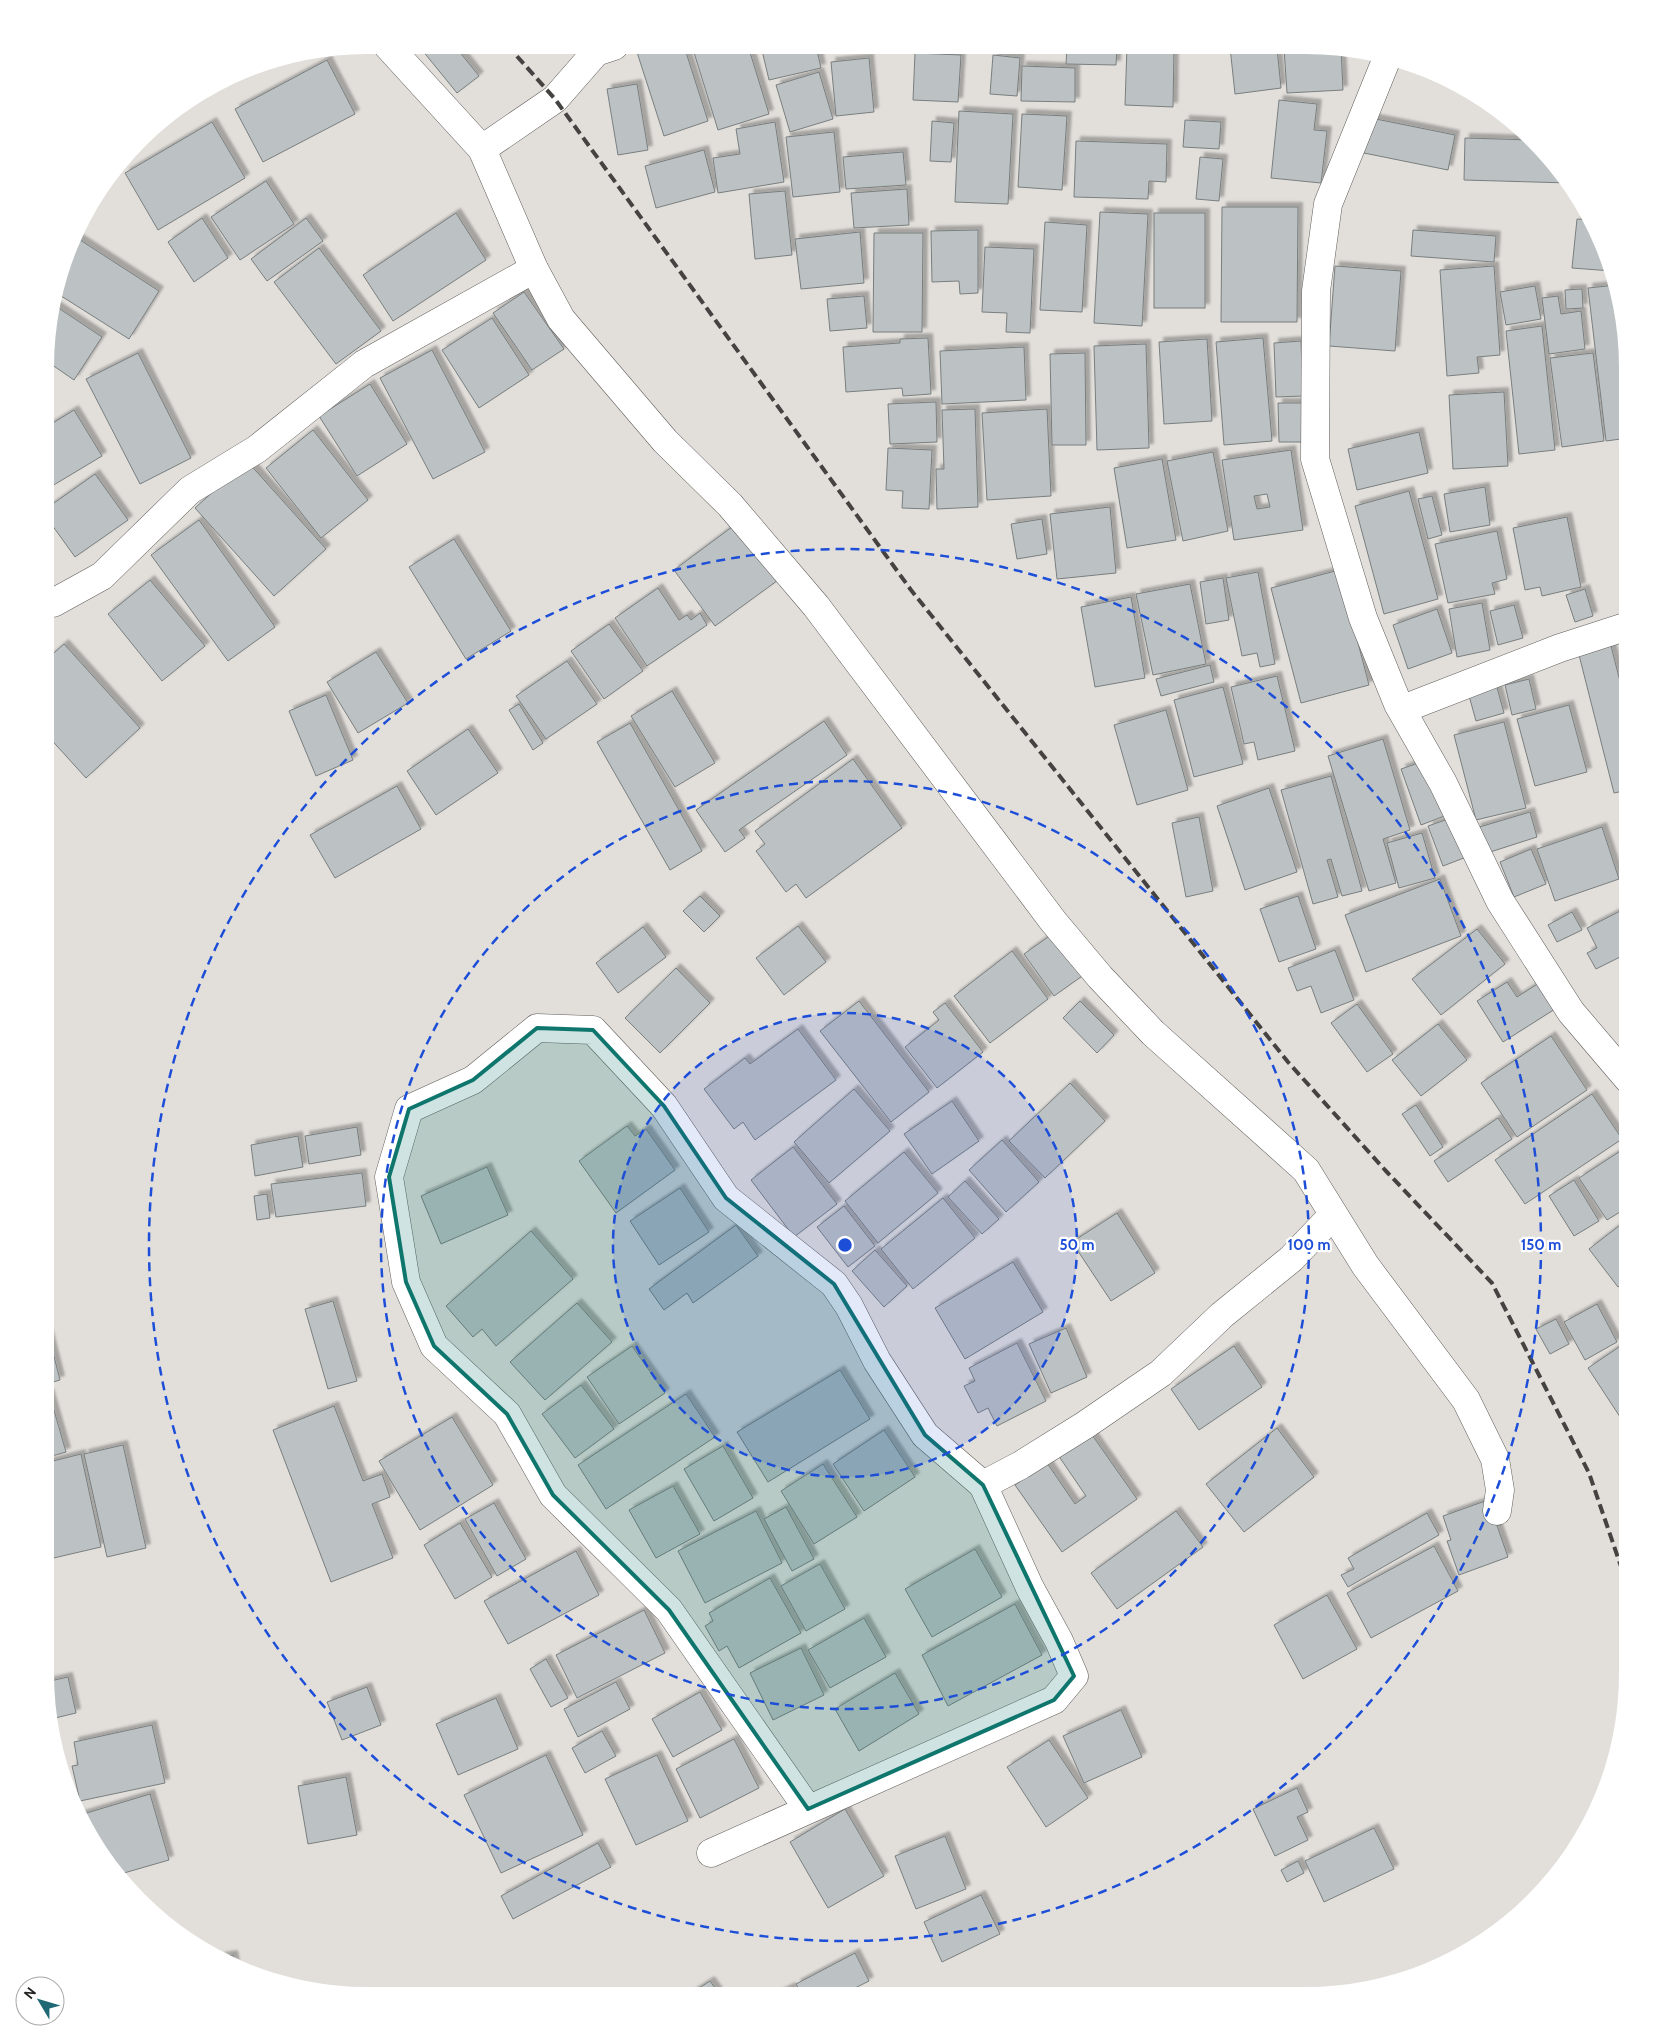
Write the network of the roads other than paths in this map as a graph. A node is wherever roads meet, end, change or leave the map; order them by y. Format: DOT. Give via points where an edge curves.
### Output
graph roads {
  1 [pos="395,54"];
  2 [pos="594,54"];
  3 [pos="1385,64"];
  4 [pos="482,149"];
  5 [pos="534,269"];
  6 [pos="54,602"];
  7 [pos="1619,629"];
  8 [pos="1403,709"];
  9 [pos="1619,1068"];
  10 [pos="1333,1215"];
  11 [pos="983,1485"];
  12 [pos="1497,1511"];
  13 [pos="808,1809"];
  14 [pos="711,1853"];
  1 -- 4 [label="street"];
  2 -- 4 [label="street" via="555,100"];
  3 -- 8 [label="street" via="1328,204 1316,291 1315,459 1362,618 1398,704"];
  4 -- 5 [label="street"];
  5 -- 6 [label="street" via="364,364 257,449 190,490 102,576"];
  5 -- 10 [label="street" via="561,319 664,441 730,505 816,606 1053,921 1100,977 1153,1033 1306,1170"];
  7 -- 8 [label="street" via="1560,648"];
  8 -- 9 [label="street" via="1443,783 1500,902 1571,1012"];
  10 -- 11 [label="street" via="1291,1259 1222,1315 1161,1373 1085,1425"];
  10 -- 12 [label="street" via="1365,1265 1466,1400 1495,1459 1500,1490"];
  11 -- 13 [label="street" via="1074,1676 1054,1700"];
  11 -- 13 [label="street" via="925,1435 877,1361 834,1284 726,1198 664,1106 593,1030 537,1028 473,1080 409,1109 389,1176 406,1282 434,1346 508,1414 553,1495 670,1610"];
  13 -- 14 [label="street"];
}
